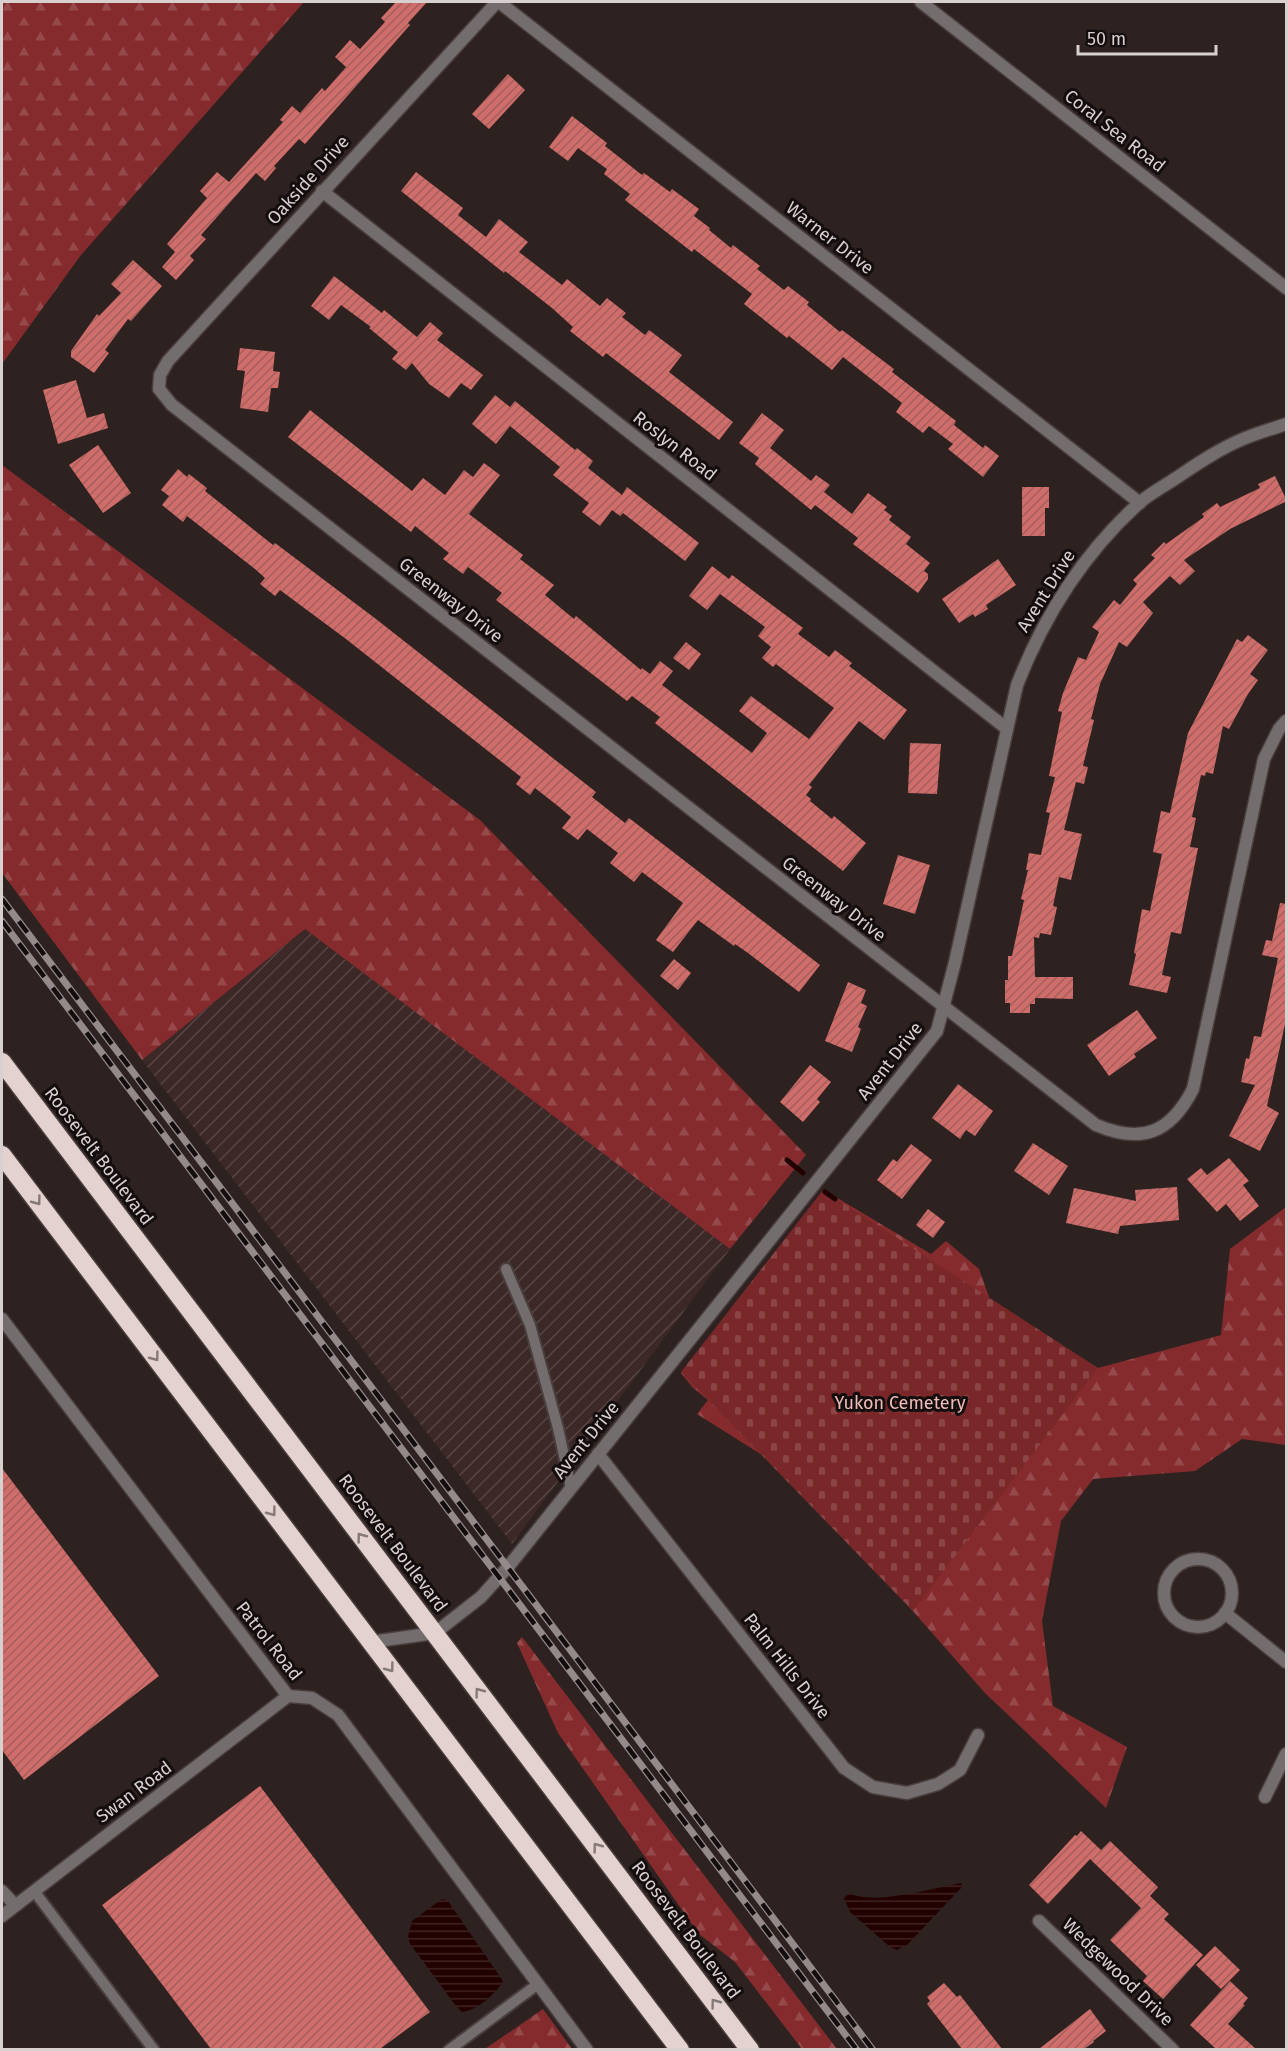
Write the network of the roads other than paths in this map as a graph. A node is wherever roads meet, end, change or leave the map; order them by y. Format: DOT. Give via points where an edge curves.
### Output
graph roads {
  1 [pos="498,2"];
  2 [pos="921,2"];
  3 [pos="322,192"];
  4 [pos="1287,288"];
  5 [pos="159,389"];
  6 [pos="1287,424"];
  7 [pos="1140,503"];
  8 [pos="1287,721"];
  9 [pos="1006,728"];
  10 [pos="944,1007"];
  11 [pos="2,1062"];
  12 [pos="2,1155"];
  13 [pos="506,1269"];
  14 [pos="2,1319"];
  15 [pos="598,1454"];
  16 [pos="571,1488"];
  17 [pos="1225,1613"];
  18 [pos="435,1633"];
  19 [pos="371,1642"];
  20 [pos="1287,1662"];
  21 [pos="288,1696"];
  22 [pos="978,1735"];
  23 [pos="1287,1754"];
  24 [pos="1265,1797"];
  25 [pos="2,1891"];
  26 [pos="34,1891"];
  27 [pos="15,1905"];
  28 [pos="2,1916"];
  29 [pos="1039,1921"];
  30 [pos="538,1984"];
  31 [pos="154,2049"];
  32 [pos="449,2049"];
  33 [pos="587,2049"];
  34 [pos="680,2049"];
  35 [pos="750,2049"];
  36 [pos="1173,2049"];
  1 -- 3 [label="street, Oakside Drive"];
  1 -- 7 [label="street, Warner Drive"];
  2 -- 4 [label="street, Coral Sea Road"];
  3 -- 5 [label="street, Oakside Drive" via="168,361 160,375"];
  3 -- 9 [label="street, Roslyn Road"];
  5 -- 10 [label="street, Greenway Drive" via="172,405"];
  6 -- 7 [label="street, Avent Drive" via="1242,440 1199,462"];
  7 -- 9 [label="street, Avent Drive" via="1096,546 1048,616 1017,686"];
  8 -- 10 [label="street, Greenway Drive" via="1264,759 1192,1089 1171,1121 1153,1131 1131,1135 1095,1125"];
  9 -- 10 [label="street, Avent Drive"];
  10 -- 15 [label="street, Avent Drive" via="937,1031"];
  18 -- 11 [label="highway, Roosevelt Boulevard, one-way"];
  12 -- 19 [label="highway, one-way"];
  13 -- 16 [label="lane" via="530,1325"];
  14 -- 21 [label="street, Patrol Road"];
  15 -- 16 [label="street, Avent Drive"];
  15 -- 22 [label="street, Palm Hills Drive" via="844,1768 873,1787 906,1793 938,1784 960,1770"];
  16 -- 18 [label="street, Avent Drive" via="480,1597"];
  17 -- 17 [label="street" via="1232,1592 1229,1580 1214,1563 1192,1560 1172,1571 1164,1591 1165,1602 1177,1619 1196,1627 1217,1621"];
  17 -- 20 [label="street"];
  18 -- 19 [label="street"];
  35 -- 18 [label="highway, Roosevelt Boulevard, one-way"];
  19 -- 34 [label="highway, one-way"];
  21 -- 26 [label="street, Swan Road"];
  21 -- 30 [label="street, Patrol Road" via="312,1698 338,1715"];
  23 -- 24 [label="street"];
  25 -- 27 [label="street"];
  26 -- 27 [label="street, Swan Road"];
  26 -- 31 [label="lane"];
  27 -- 28 [label="street, Swan Road"];
  29 -- 36 [label="street, Wedgewood Drive"];
  30 -- 32 [label="lane"];
  30 -- 33 [label="street, Patrol Road"];
}
